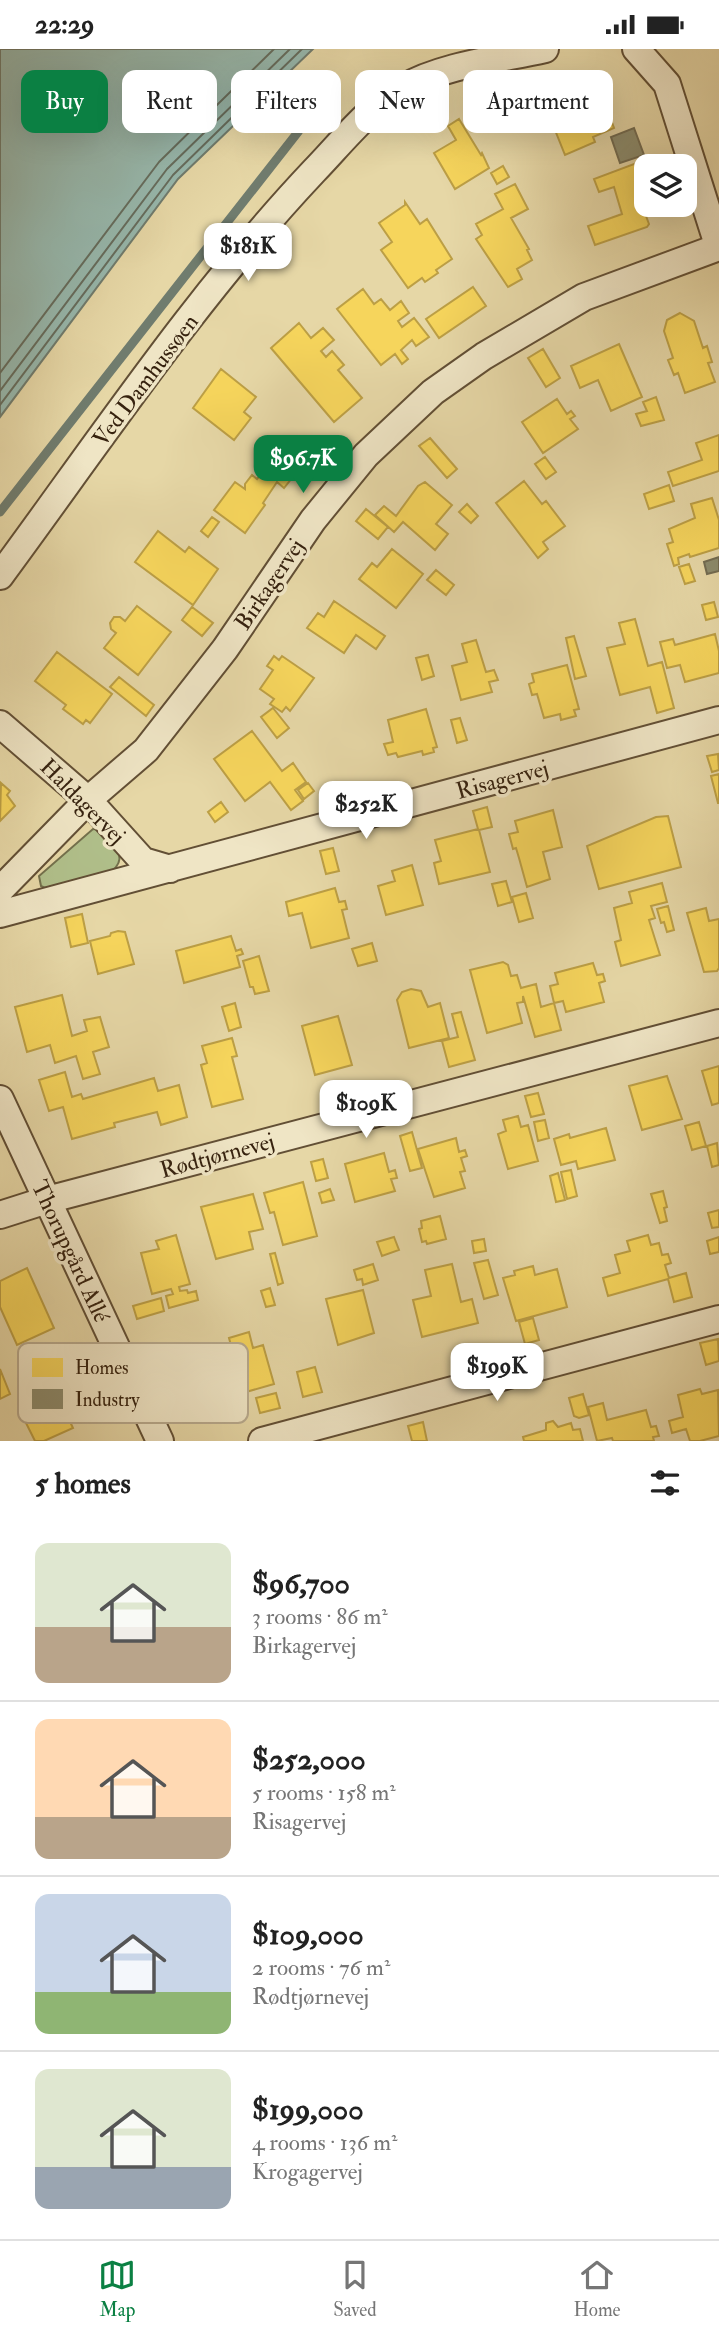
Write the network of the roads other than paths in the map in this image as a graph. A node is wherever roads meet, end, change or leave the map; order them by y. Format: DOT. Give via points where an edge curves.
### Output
graph roads {
  1 [pos="545,49"];
  2 [pos="636,49"];
  3 [pos="719,247"];
  4 [pos="0,576"];
  5 [pos="719,720"];
  6 [pos="0,724"];
  7 [pos="88,800"];
  8 [pos="170,869"];
  9 [pos="0,890"];
  10 [pos="0,914"];
  11 [pos="719,1023"];
  12 [pos="0,1099"];
  13 [pos="47,1199"];
  14 [pos="0,1215"];
  15 [pos="719,1319"];
  16 [pos="114,1343"];
  17 [pos="152,1423"];
  18 [pos="160,1441"];
  19 [pos="262,1441"];
  1 -- 4 [label="street, Ved Damhussøen" via="440,72 404,87 373,110 269,219"];
  2 -- 3 [label="street" via="667,84"];
  3 -- 7 [label="street, Birkagervej" via="584,297 433,392 366,454 313,520 225,649 146,750"];
  5 -- 8 [label="street, Risagervej"];
  6 -- 7 [label="street, Haldagervej"];
  7 -- 8 [label="street, Haldagervej" via="143,861"];
  7 -- 9 [label="street, Birkagervej"];
  8 -- 10 [label="street, Risagervej"];
  11 -- 13 [label="street, Rødtjørnevej"];
  12 -- 13 [label="street, Thorupgård Allé"];
  13 -- 14 [label="street, Rødtjørnevej"];
  13 -- 16 [label="street, Thorupgård Allé"];
  15 -- 19 [label="street"];
  17 -- 18 [label="street, Thorupgård Allé"];
}
